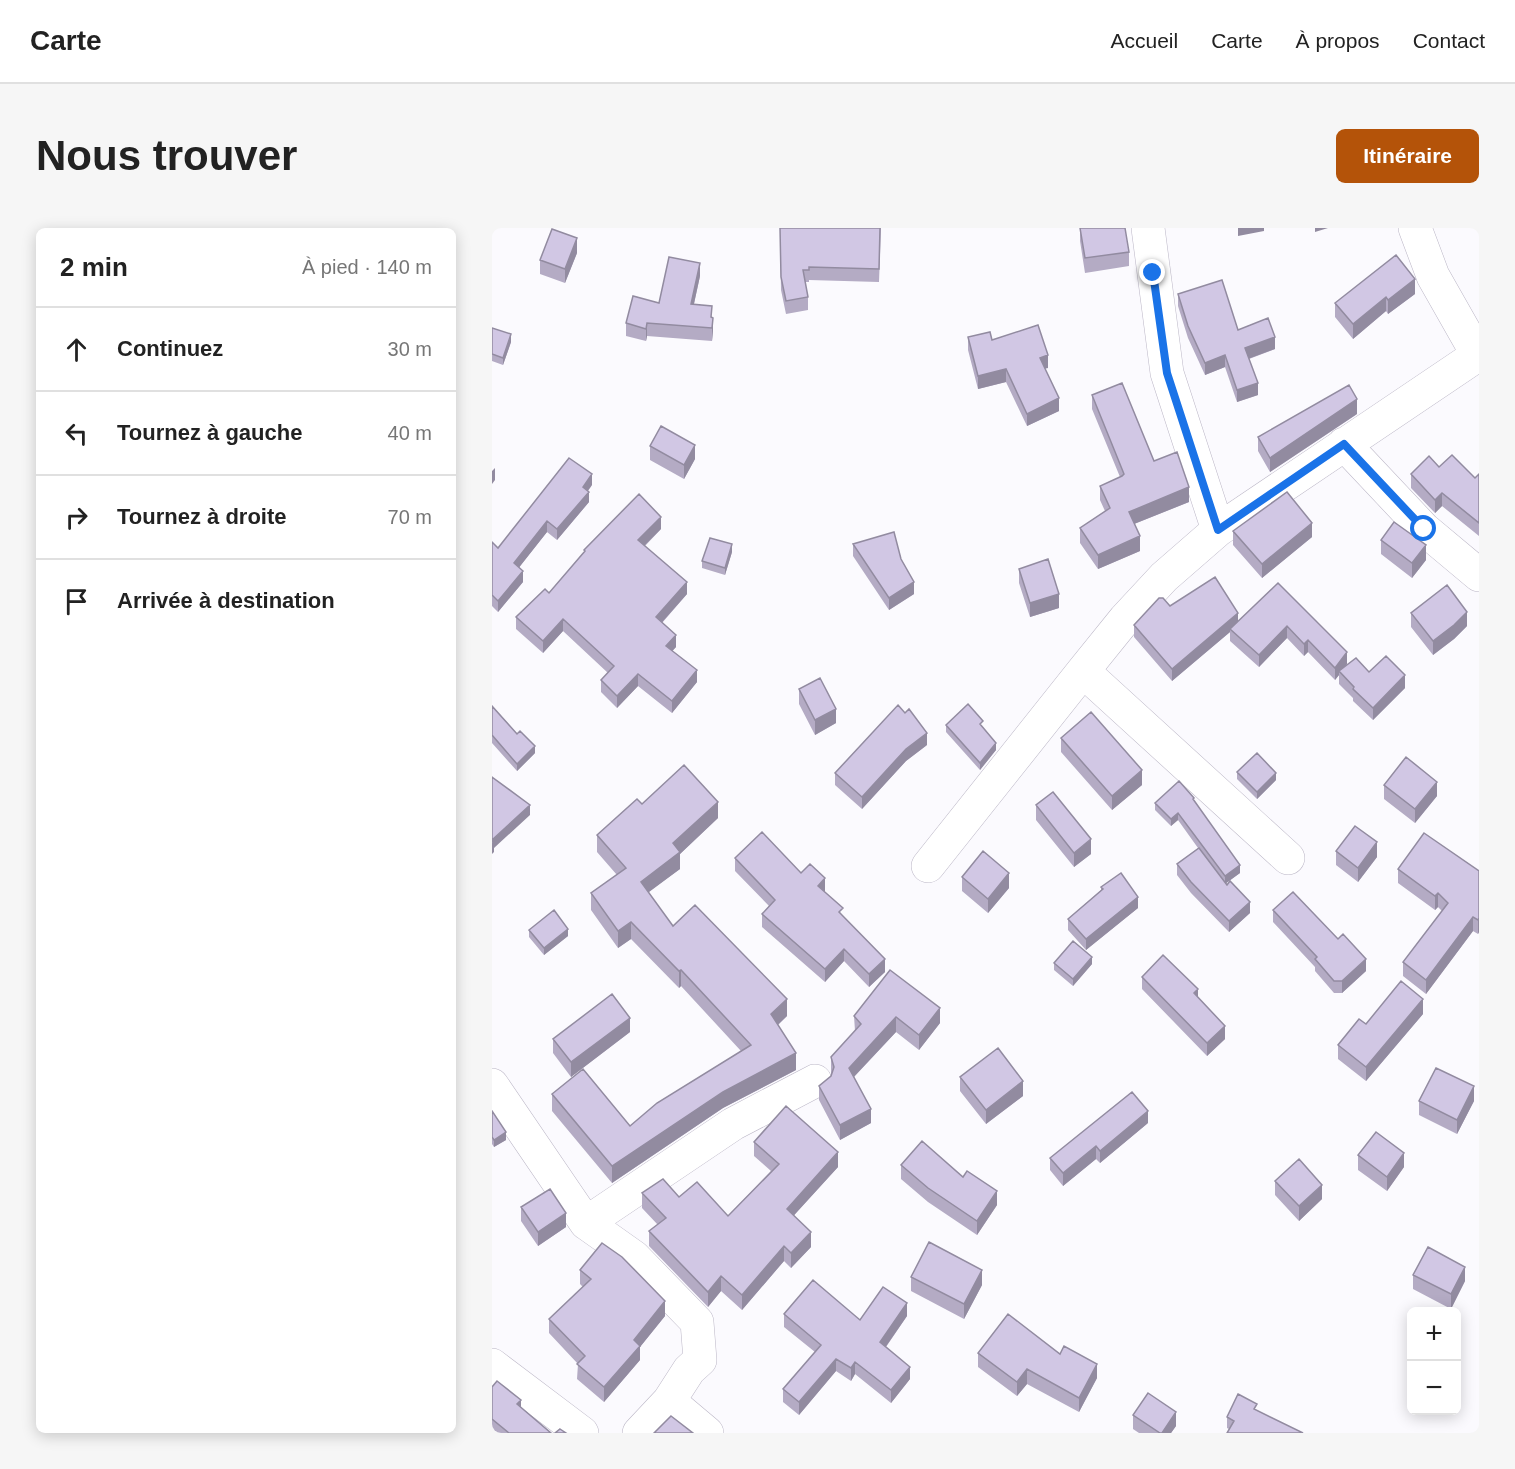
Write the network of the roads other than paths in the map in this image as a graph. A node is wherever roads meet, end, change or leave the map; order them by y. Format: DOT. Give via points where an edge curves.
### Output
graph roads {
  1 [pos="1148,228"];
  2 [pos="1415,228"];
  3 [pos="1479,355"];
  4 [pos="1344,444"];
  5 [pos="1218,530"];
  6 [pos="1479,575"];
  7 [pos="1083,671"];
  8 [pos="1288,858"];
  9 [pos="928,866"];
  10 [pos="815,1081"];
  11 [pos="492,1085"];
  12 [pos="586,1224"];
  13 [pos="492,1365"];
  14 [pos="669,1401"];
  15 [pos="582,1433"];
  16 [pos="639,1433"];
  17 [pos="707,1433"];
  1 -- 5 [label="street" via="1167,373"];
  2 -- 3 [label="street" via="1433,276"];
  3 -- 4 [label="street"];
  4 -- 5 [label="street"];
  4 -- 6 [label="street" via="1424,529"];
  5 -- 7 [label="street" via="1164,578"];
  7 -- 8 [label="street"];
  7 -- 9 [label="street"];
  10 -- 12 [label="street" via="733,1124"];
  11 -- 12 [label="street"];
  12 -- 14 [label="street" via="634,1257 697,1322 700,1360"];
  13 -- 15 [label="street"];
  14 -- 16 [label="street"];
  14 -- 17 [label="street"];
}
